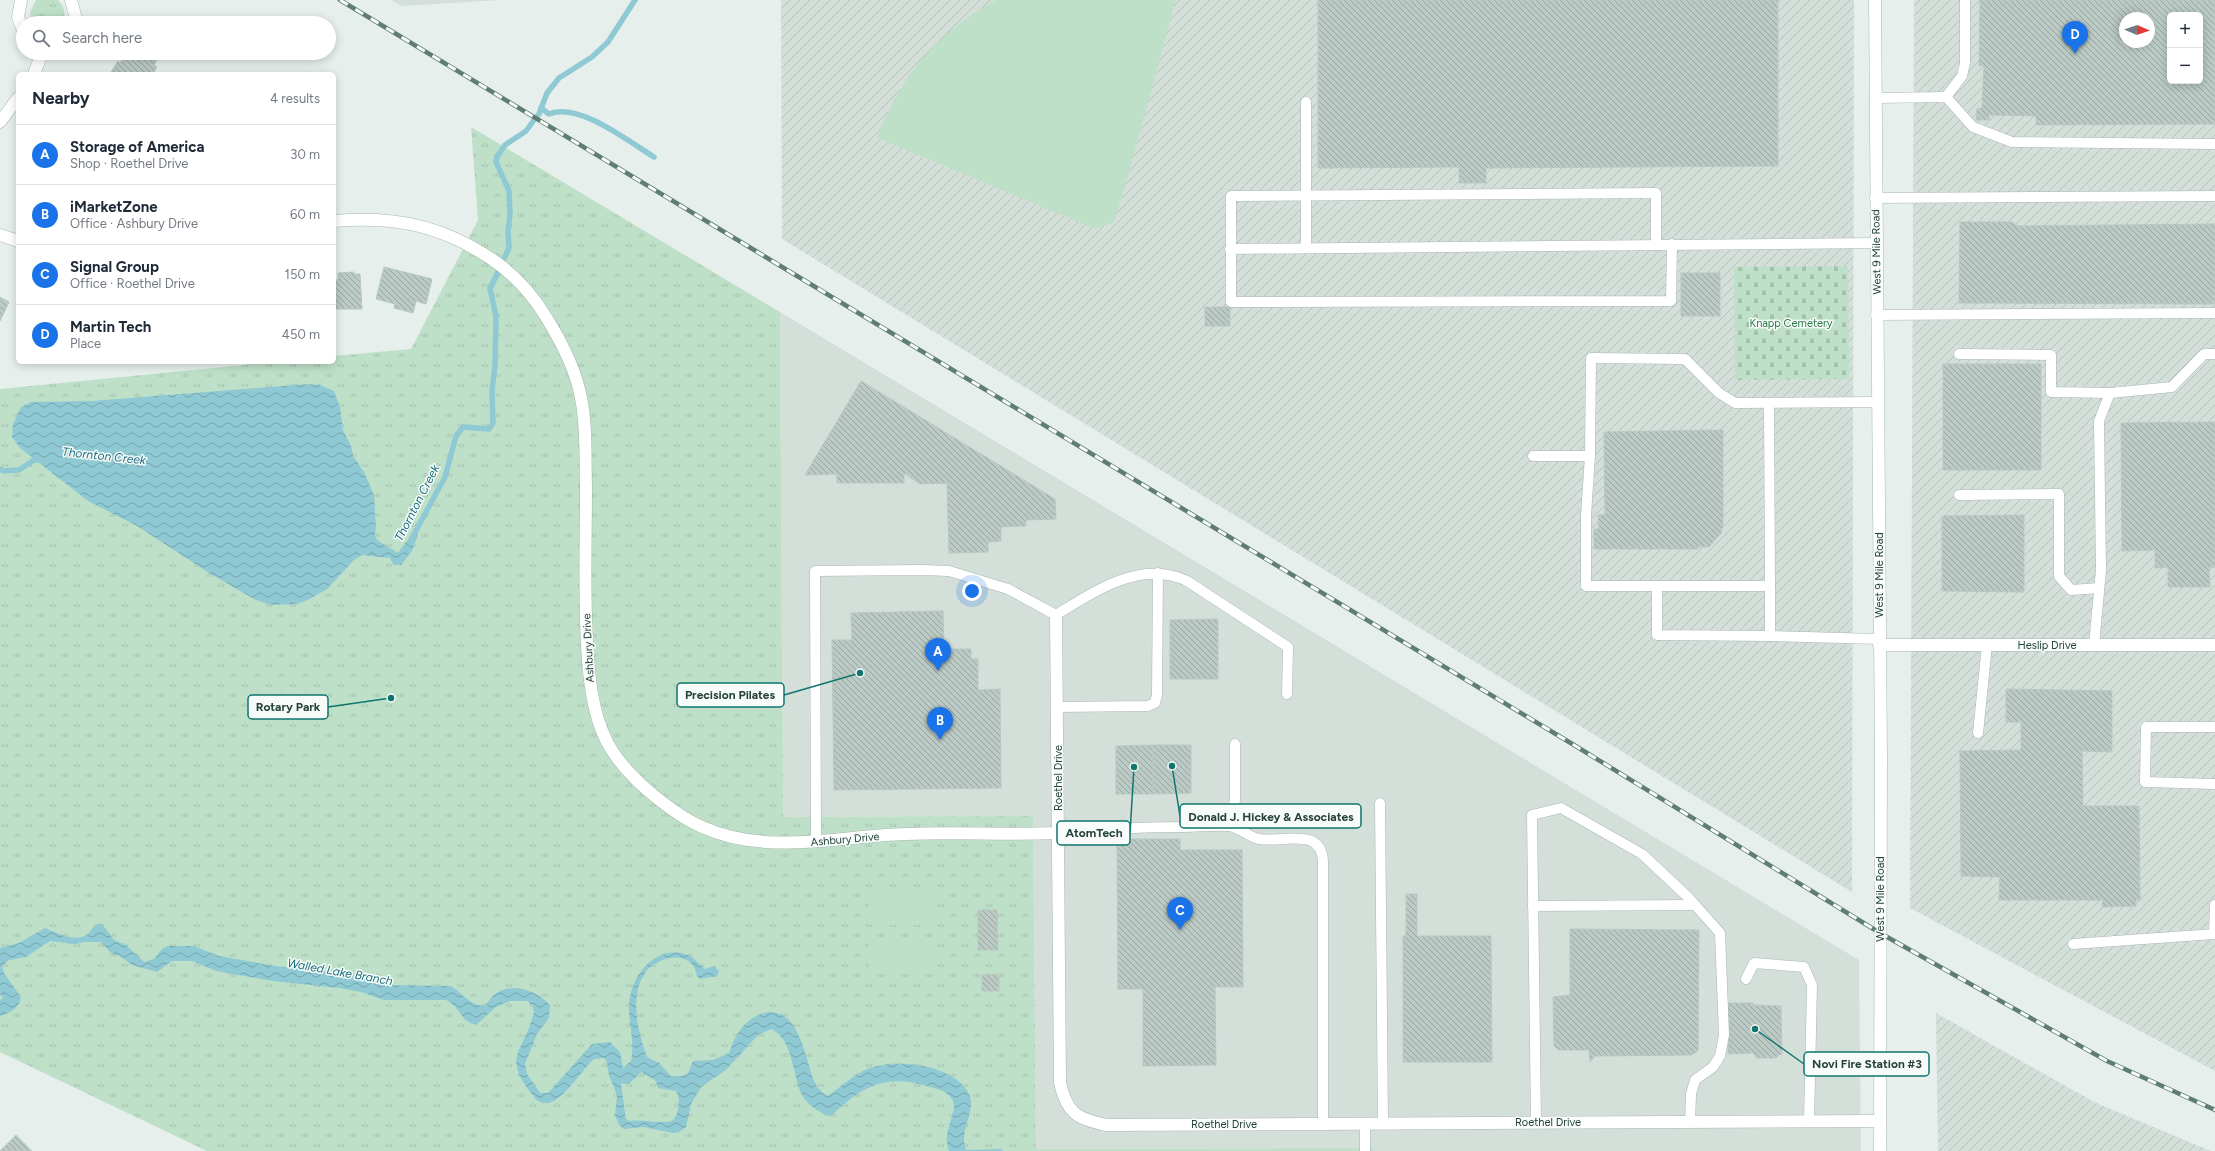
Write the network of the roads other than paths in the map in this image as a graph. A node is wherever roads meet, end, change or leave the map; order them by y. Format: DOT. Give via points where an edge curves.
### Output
graph roads {
  1 [pos="21,0"];
  2 [pos="71,0"];
  3 [pos="1875,0"];
  4 [pos="1965,0"];
  5 [pos="18,16"];
  6 [pos="75,16"];
  7 [pos="39,60"];
  8 [pos="35,72"];
  9 [pos="1946,97"];
  10 [pos="1875,98"];
  11 [pos="16,101"];
  12 [pos="1306,102"];
  13 [pos="0,122"];
  14 [pos="2215,144"];
  15 [pos="1306,196"];
  16 [pos="2215,196"];
  17 [pos="1875,198"];
  18 [pos="336,221"];
  19 [pos="0,235"];
  20 [pos="16,240"];
  21 [pos="1876,243"];
  22 [pos="1656,244"];
  23 [pos="1672,244"];
  24 [pos="1306,248"];
  25 [pos="1230,249"];
  26 [pos="2215,313"];
  27 [pos="1876,315"];
  28 [pos="1959,354"];
  29 [pos="2215,354"];
  30 [pos="2110,394"];
  31 [pos="1877,402"];
  32 [pos="1769,403"];
  33 [pos="1533,456"];
  34 [pos="1590,456"];
  35 [pos="1959,495"];
  36 [pos="1158,573"];
  37 [pos="1657,586"];
  38 [pos="1770,586"];
  39 [pos="2099,588"];
  40 [pos="1056,615"];
  41 [pos="1770,636"];
  42 [pos="1879,642"];
  43 [pos="2215,644"];
  44 [pos="1987,645"];
  45 [pos="2094,645"];
  46 [pos="1287,694"];
  47 [pos="1057,707"];
  48 [pos="2215,727"];
  49 [pos="1978,733"];
  50 [pos="1235,744"];
  51 [pos="2215,784"];
  52 [pos="1380,803"];
  53 [pos="1230,826"];
  54 [pos="1058,833"];
  55 [pos="816,841"];
  56 [pos="1695,905"];
  57 [pos="2215,905"];
  58 [pos="1533,906"];
  59 [pos="2073,944"];
  60 [pos="1746,979"];
  61 [pos="1809,1121"];
  62 [pos="1879,1121"];
  63 [pos="1536,1122"];
  64 [pos="1690,1122"];
  65 [pos="1323,1123"];
  66 [pos="1365,1123"];
  67 [pos="1383,1123"];
  68 [pos="1365,1151"];
  69 [pos="1880,1151"];
  1 -- 5 [label="street"];
  2 -- 6 [label="street"];
  3 -- 10 [label="street, West 9 Mile Road"];
  4 -- 9 [label="lane" via="1965,63 1962,76"];
  7 -- 8 [label="street"];
  9 -- 10 [label="lane"];
  9 -- 14 [label="lane" via="1973,127 2012,142"];
  10 -- 17 [label="street, West 9 Mile Road"];
  11 -- 13 [label="street"];
  12 -- 15 [label="lane"];
  15 -- 22 [label="lane" via="1656,193"];
  15 -- 24 [label="lane"];
  15 -- 25 [label="lane" via="1231,196"];
  16 -- 17 [label="lane"];
  17 -- 21 [label="street, West 9 Mile Road"];
  18 -- 55 [label="street, Ashbury Drive" via="380,219 421,226 453,236 494,260 511,274 538,304 565,352 581,396 585,440 586,620 590,687 598,718 608,742 626,769 648,792 703,828 749,841"];
  19 -- 20 [label="street"];
  21 -- 23 [label="lane"];
  21 -- 27 [label="street, West 9 Mile Road"];
  22 -- 23 [label="lane"];
  22 -- 24 [label="lane"];
  23 -- 25 [label="lane" via="1672,301 1231,302"];
  24 -- 25 [label="lane"];
  26 -- 27 [label="lane"];
  27 -- 31 [label="street, West 9 Mile Road"];
  28 -- 30 [label="lane" via="2050,355 2051,392"];
  29 -- 30 [label="lane" via="2204,354 2172,387"];
  30 -- 39 [label="lane" via="2099,421"];
  31 -- 32 [label="lane"];
  31 -- 42 [label="street, West 9 Mile Road"];
  32 -- 34 [label="lane" via="1729,401 1685,359 1591,358"];
  32 -- 38 [label="lane"];
  33 -- 34 [label="lane"];
  34 -- 37 [label="lane" via="1586,515 1586,586"];
  35 -- 39 [label="lane" via="2059,494 2059,576 2071,590"];
  36 -- 40 [label="lane" via="1143,574 1102,587"];
  36 -- 46 [label="lane" via="1170,574 1187,581 1288,647"];
  36 -- 47 [label="lane" via="1155,703 1148,706"];
  37 -- 38 [label="lane"];
  37 -- 41 [label="lane" via="1657,635"];
  38 -- 41 [label="lane"];
  39 -- 45 [label="lane"];
  40 -- 47 [label="street, Roethel Drive"];
  40 -- 55 [label="lane" via="1008,588 949,571 815,572"];
  41 -- 42 [label="lane"];
  42 -- 44 [label="street, Heslip Drive"];
  42 -- 62 [label="street, West 9 Mile Road"];
  43 -- 45 [label="street, Heslip Drive"];
  44 -- 45 [label="street, Heslip Drive"];
  44 -- 49 [label="lane"];
  47 -- 54 [label="street, Roethel Drive"];
  48 -- 51 [label="lane" via="2146,727 2146,782"];
  50 -- 53 [label="lane" via="1236,800"];
  52 -- 67 [label="lane"];
  53 -- 54 [label="lane" via="1118,827"];
  53 -- 65 [label="lane" via="1260,839 1313,841 1320,846 1323,853"];
  54 -- 55 [label="street, Ashbury Drive" via="905,834"];
  54 -- 65 [label="street, Roethel Drive" via="1060,1083 1064,1099 1072,1112 1088,1121 1106,1125"];
  56 -- 58 [label="lane"];
  56 -- 58 [label="lane" via="1642,854 1561,808 1532,816"];
  56 -- 64 [label="lane" via="1720,933 1724,1035 1720,1056 1713,1067 1695,1080 1691,1094"];
  57 -- 59 [label="lane" via="2214,934"];
  58 -- 63 [label="lane"];
  60 -- 61 [label="lane" via="1754,963 1804,967 1812,985"];
  61 -- 62 [label="street, Roethel Drive"];
  61 -- 64 [label="street, Roethel Drive"];
  62 -- 69 [label="street, West 9 Mile Road"];
  63 -- 64 [label="street, Roethel Drive"];
  63 -- 67 [label="street, Roethel Drive"];
  65 -- 66 [label="street, Roethel Drive"];
  66 -- 67 [label="street, Roethel Drive"];
  66 -- 68 [label="lane"];
}
